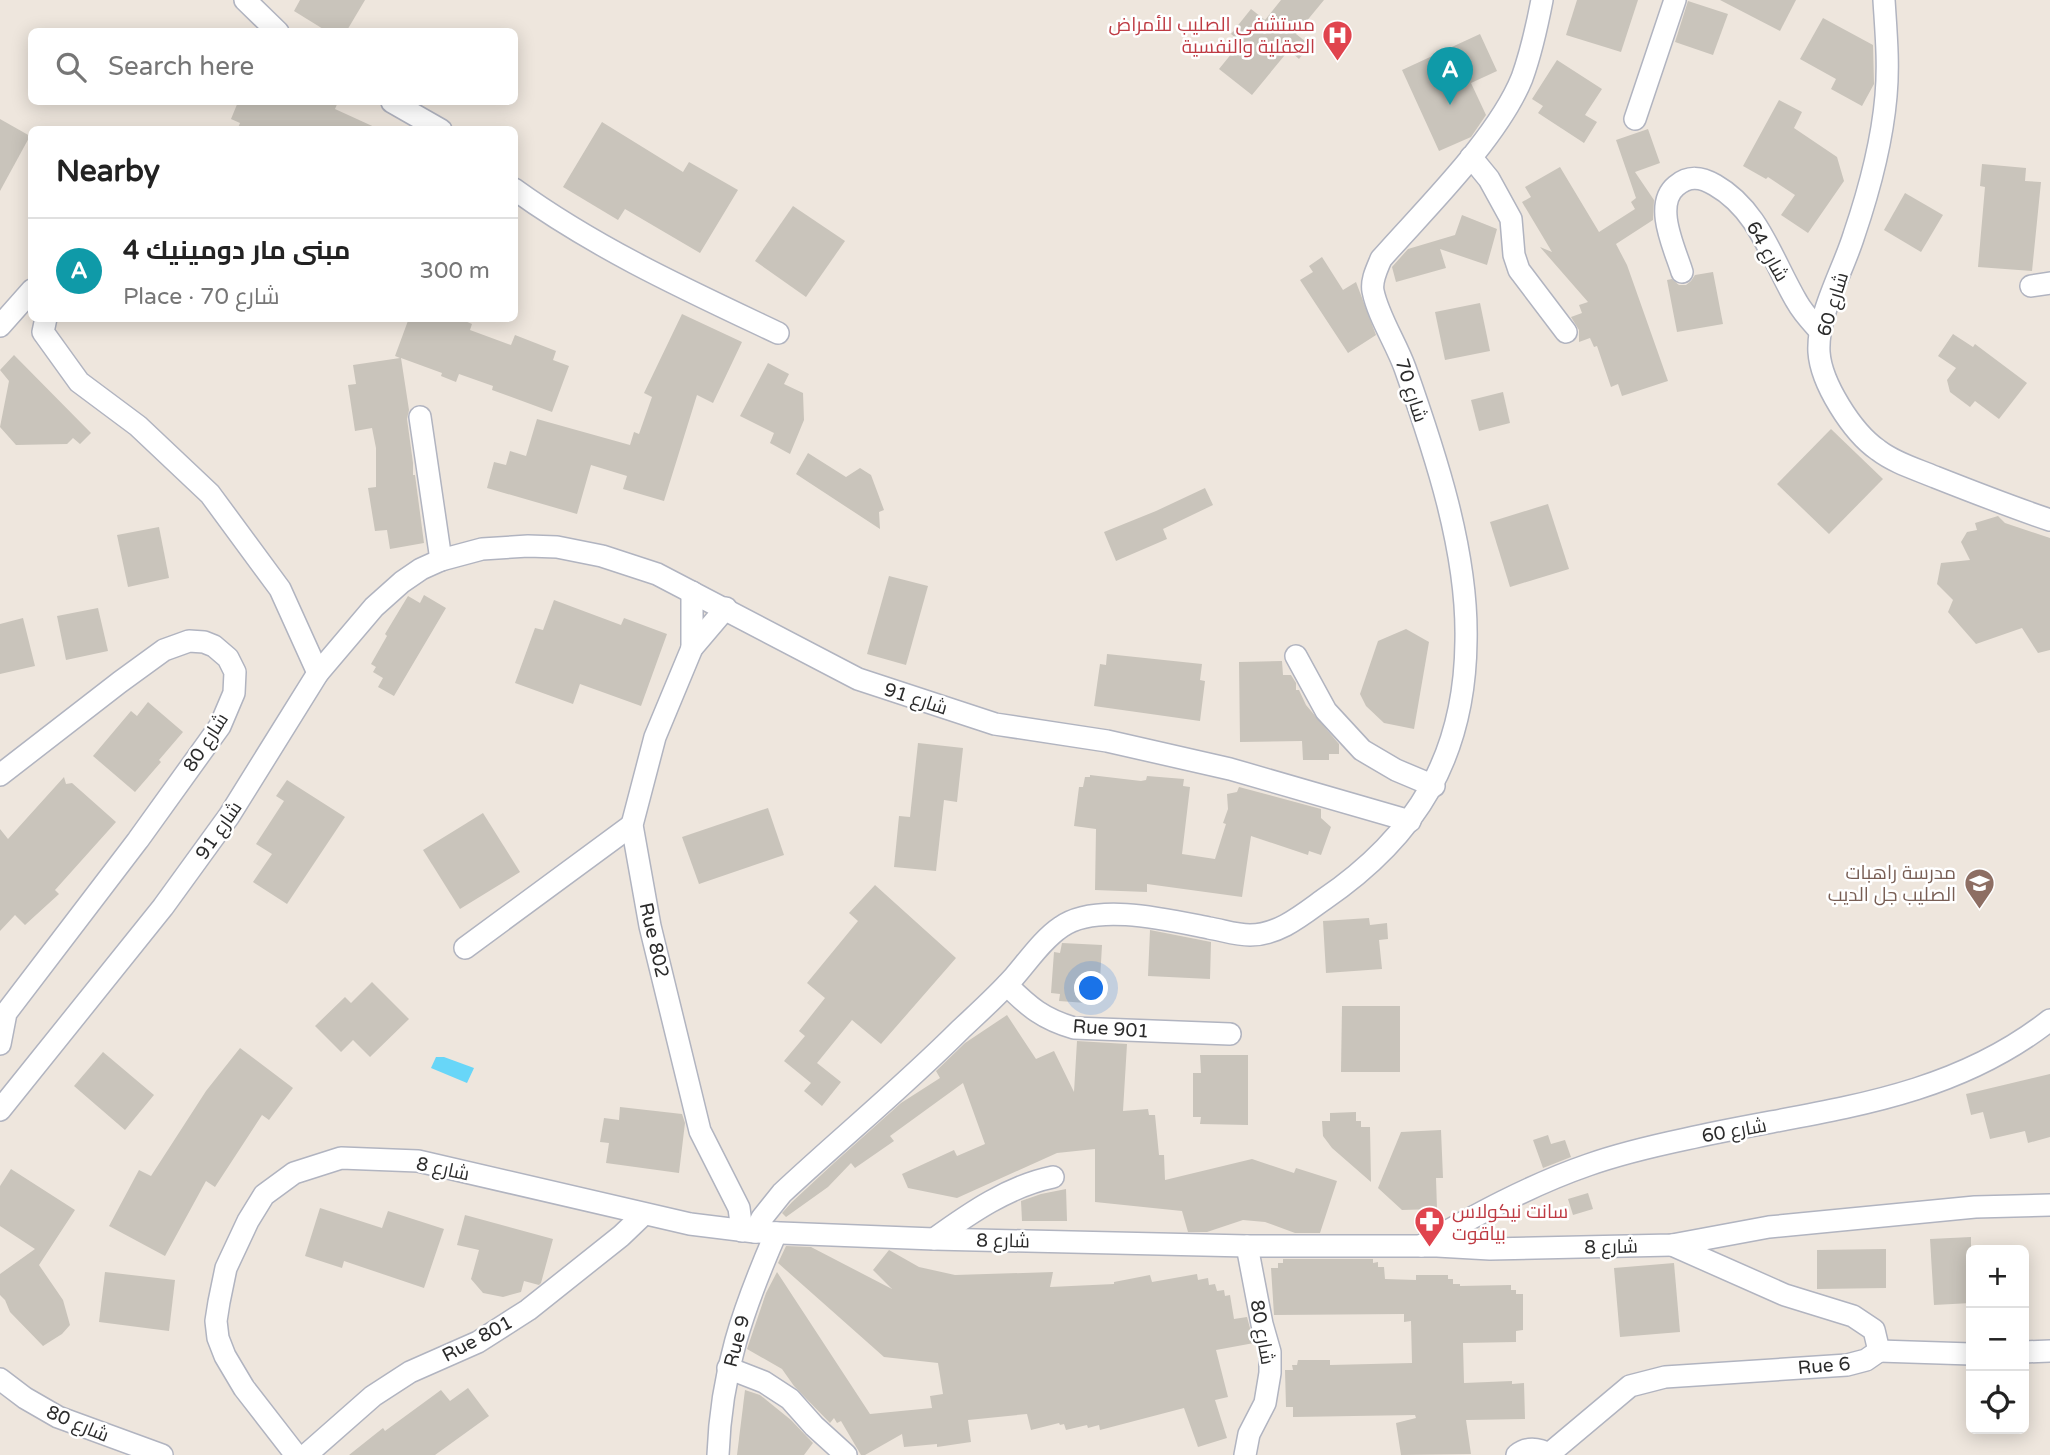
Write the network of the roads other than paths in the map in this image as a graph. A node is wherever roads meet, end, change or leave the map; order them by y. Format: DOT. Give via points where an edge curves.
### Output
graph roads {
  1 [pos="245,0"];
  2 [pos="1542,0"];
  3 [pos="1675,0"];
  4 [pos="1884,0"];
  5 [pos="274,28"];
  6 [pos="397,105"];
  7 [pos="1635,119"];
  8 [pos="434,126"];
  9 [pos="1471,157"];
  10 [pos="518,192"];
  11 [pos="1682,272"];
  12 [pos="28,294"];
  13 [pos="45,322"];
  14 [pos="0,326"];
  15 [pos="1820,331"];
  16 [pos="1566,332"];
  17 [pos="778,333"];
  18 [pos="420,416"];
  19 [pos="2050,520"];
  20 [pos="441,560"];
  21 [pos="692,592"];
  22 [pos="726,608"];
  23 [pos="692,648"];
  24 [pos="1296,656"];
  25 [pos="318,673"];
  26 [pos="0,775"];
  27 [pos="1434,786"];
  28 [pos="1410,821"];
  29 [pos="632,825"];
  30 [pos="465,948"];
  31 [pos="1007,985"];
  32 [pos="3,1017"];
  33 [pos="2050,1020"];
  34 [pos="1230,1034"];
  35 [pos="0,1044"];
  36 [pos="0,1110"];
  37 [pos="1053,1177"];
  38 [pos="2050,1206"];
  39 [pos="644,1214"];
  40 [pos="757,1232"];
  41 [pos="933,1239"];
  42 [pos="1672,1245"];
  43 [pos="1247,1246"];
  44 [pos="1419,1247"];
  45 [pos="1879,1351"];
  46 [pos="2050,1351"];
  47 [pos="2029,1352"];
  48 [pos="1966,1354"];
  49 [pos="728,1368"];
  50 [pos="0,1379"];
  51 [pos="1550,1454"];
  52 [pos="162,1455"];
  53 [pos="296,1455"];
  54 [pos="306,1455"];
  55 [pos="718,1455"];
  56 [pos="846,1455"];
  57 [pos="1245,1455"];
  58 [pos="1517,1455"];
  1 -- 5 [label="street"];
  2 -- 9 [label="street, شارع 70" via="1521,78 1507,107"];
  3 -- 7 [label="street"];
  4 -- 15 [label="street, شارع 60" via="1888,55 1882,127 1854,236"];
  6 -- 8 [label="street"];
  9 -- 16 [label="street" via="1511,219 1519,270"];
  9 -- 27 [label="street, شارع 70" via="1381,259 1372,289 1416,399 1456,535 1465,599 1466,643 1458,711"];
  10 -- 17 [label="street" via="633,264"];
  11 -- 15 [label="street, شارع 64" via="1668,223 1667,197 1691,177 1705,179 1741,204 1766,240 1798,304"];
  12 -- 14 [label="street"];
  13 -- 25 [label="street" via="44,332 79,382 138,426 210,494 280,589"];
  15 -- 19 [label="street, شارع 60" via="1825,379 1837,402 1877,450"];
  18 -- 20 [label="street"];
  20 -- 21 [label="street, شارع 91" via="482,549 557,547 657,574"];
  20 -- 25 [label="street, شارع 91" via="402,582 374,607"];
  21 -- 22 [label="street, شارع 91"];
  21 -- 23 [label="street, Rue 802"];
  22 -- 23 [label="street, Rue 802"];
  22 -- 28 [label="street, شارع 91" via="858,679 995,724 1107,741 1230,769"];
  23 -- 29 [label="street, Rue 802" via="655,737"];
  24 -- 27 [label="street" via="1326,711 1362,750"];
  25 -- 36 [label="street, شارع 91" via="222,827"];
  26 -- 32 [label="street, شارع 80" via="164,650 189,641 204,642 228,658 235,672 234,693 220,726"];
  27 -- 28 [label="street, شارع 70"];
  28 -- 31 [label="street, شارع 70" via="1373,862 1279,929 1246,935 1163,920 1090,915 1060,927"];
  29 -- 30 [label="street"];
  29 -- 40 [label="street, Rue 802" via="650,926 700,1131 739,1208"];
  31 -- 34 [label="street, Rue 901" via="1029,1007 1074,1028"];
  31 -- 40 [label="street, Rue 9" via="782,1193"];
  32 -- 35 [label="street"];
  33 -- 44 [label="street, شارع 60" via="1975,1065 1914,1091 1685,1139 1589,1165"];
  37 -- 41 [label="street" via="1016,1189"];
  38 -- 42 [label="street, شارع 8" via="1975,1208 1769,1227"];
  39 -- 40 [label="street, شارع 8"];
  39 -- 53 [label="street, شارع 8" via="418,1161 341,1158 294,1173 264,1195 248,1221 226,1268 216,1321 225,1356 244,1388"];
  39 -- 54 [label="street, Rue 801" via="528,1310 478,1342 410,1372 382,1390"];
  40 -- 41 [label="street, شارع 8"];
  40 -- 49 [label="street, Rue 9"];
  41 -- 43 [label="street, شارع 8"];
  42 -- 44 [label="street, شارع 8"];
  42 -- 45 [label="street" via="1785,1295 1853,1316 1874,1330"];
  43 -- 44 [label="street, شارع 8"];
  43 -- 57 [label="street, شارع 80" via="1270,1352 1270,1373 1265,1403 1249,1434"];
  45 -- 48 [label="street"];
  45 -- 51 [label="street, Rue 6" via="1847,1365 1665,1377 1630,1387"];
  46 -- 47 [label="street"];
  49 -- 55 [label="street, Rue 9"];
  49 -- 56 [label="street" via="764,1382 790,1399"];
  50 -- 52 [label="street, شارع 80" via="58,1417"];
  51 -- 58 [label="street" via="1535,1449"];
}
